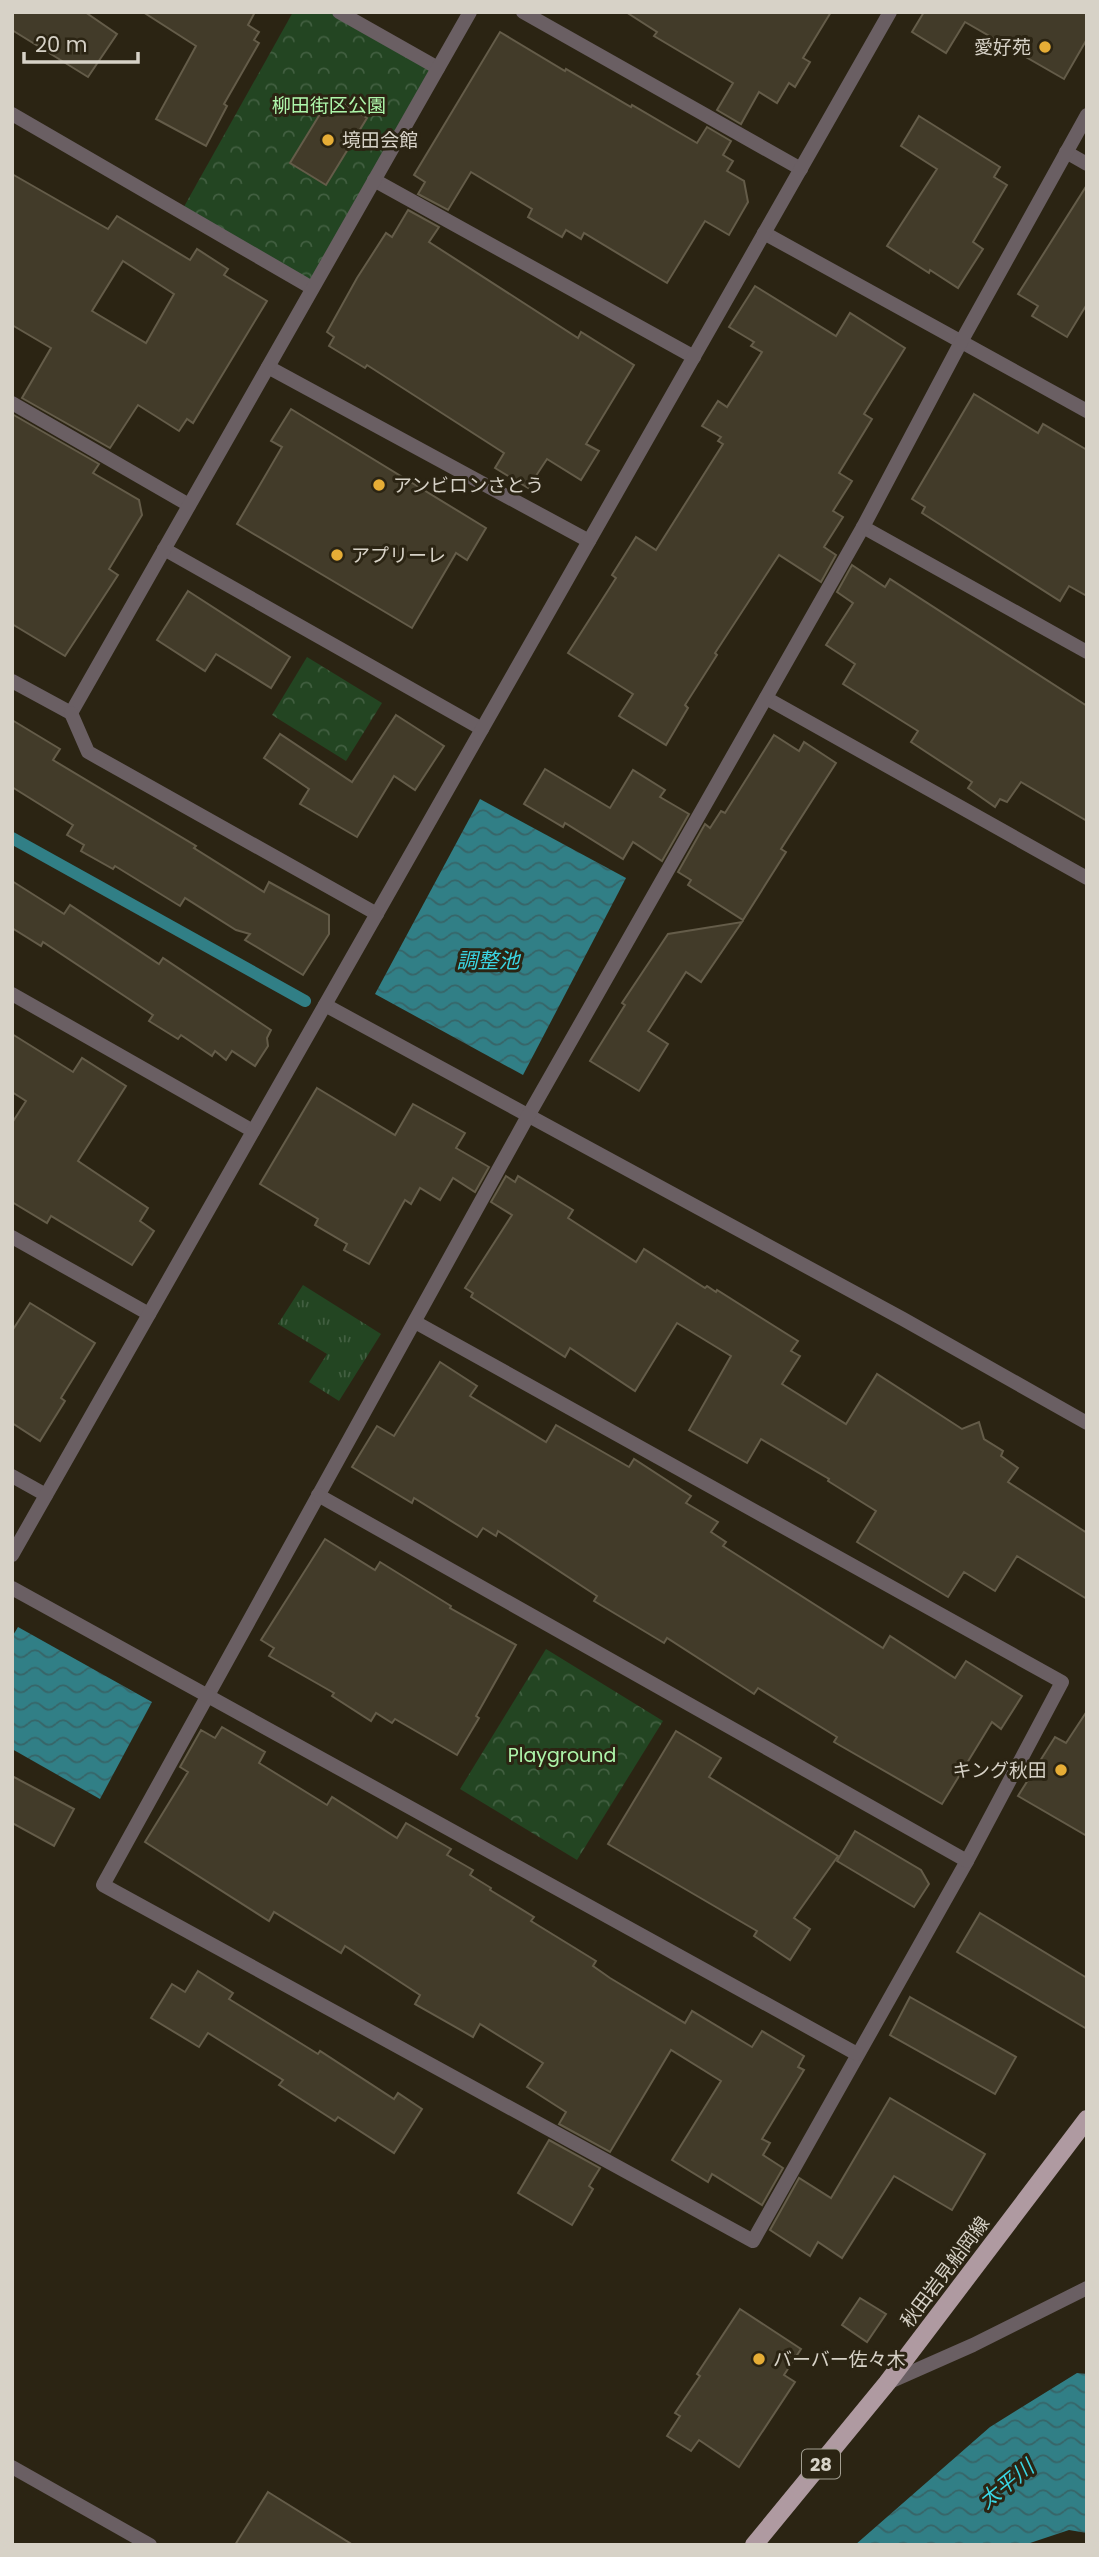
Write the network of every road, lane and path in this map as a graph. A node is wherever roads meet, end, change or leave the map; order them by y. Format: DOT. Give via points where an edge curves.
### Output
graph roads {
  1 [pos="339,12"];
  2 [pos="470,12"];
  3 [pos="523,12"];
  4 [pos="890,12"];
  5 [pos="438,68"];
  6 [pos="12,114"];
  7 [pos="1087,115"];
  8 [pos="1066,152"];
  9 [pos="1087,163"];
  10 [pos="801,169"];
  11 [pos="374,180"];
  12 [pos="764,233"];
  13 [pos="312,289"];
  14 [pos="961,342"];
  15 [pos="694,357"];
  16 [pos="268,367"];
  17 [pos="12,403"];
  18 [pos="1087,411"];
  19 [pos="189,505"];
  20 [pos="863,527"];
  21 [pos="589,541"];
  22 [pos="164,550"];
  23 [pos="1087,652"];
  24 [pos="12,681"];
  25 [pos="766,698"];
  26 [pos="71,713"];
  27 [pos="482,729"];
  28 [pos="1087,878"];
  29 [pos="377,914"];
  30 [pos="12,994"];
  31 [pos="325,1005"];
  32 [pos="528,1116"];
  33 [pos="253,1131"];
  34 [pos="12,1237"];
  35 [pos="149,1314"];
  36 [pos="415,1322"];
  37 [pos="1087,1423"];
  38 [pos="12,1476"];
  39 [pos="46,1495"];
  40 [pos="318,1496"];
  41 [pos="12,1555"];
  42 [pos="12,1588"];
  43 [pos="207,1695"];
  44 [pos="967,1861"];
  45 [pos="858,2054"];
  46 [pos="1087,2119"];
  47 [pos="1087,2288"];
  48 [pos="887,2383"];
  49 [pos="12,2467"];
  50 [pos="150,2545"];
  51 [pos="754,2545"];
  1 -- 5 [label="street"];
  2 -- 5 [label="street"];
  3 -- 10 [label="street"];
  4 -- 10 [label="street"];
  5 -- 11 [label="street"];
  6 -- 13 [label="street"];
  7 -- 8 [label="street"];
  8 -- 9 [label="street"];
  8 -- 14 [label="street"];
  10 -- 12 [label="street"];
  11 -- 13 [label="street"];
  11 -- 15 [label="street"];
  12 -- 14 [label="street"];
  12 -- 15 [label="street"];
  13 -- 16 [label="street"];
  14 -- 18 [label="street"];
  14 -- 20 [label="street"];
  15 -- 21 [label="street"];
  16 -- 19 [label="street"];
  16 -- 21 [label="street"];
  17 -- 19 [label="street"];
  19 -- 22 [label="street"];
  20 -- 23 [label="street"];
  20 -- 25 [label="street"];
  21 -- 27 [label="street"];
  22 -- 26 [label="street"];
  22 -- 27 [label="street"];
  24 -- 26 [label="street"];
  25 -- 28 [label="street"];
  25 -- 32 [label="street"];
  26 -- 29 [label="street" via="88,752"];
  27 -- 29 [label="street"];
  29 -- 31 [label="street"];
  30 -- 33 [label="street"];
  31 -- 32 [label="street"];
  31 -- 33 [label="street"];
  32 -- 36 [label="street"];
  32 -- 37 [label="street"];
  33 -- 35 [label="street"];
  34 -- 35 [label="street"];
  35 -- 39 [label="street"];
  36 -- 40 [label="street"];
  36 -- 44 [label="street" via="1062,1682"];
  38 -- 39 [label="street"];
  39 -- 41 [label="street"];
  40 -- 43 [label="street"];
  40 -- 44 [label="street"];
  42 -- 43 [label="street"];
  43 -- 45 [label="street"];
  43 -- 45 [label="street" via="103,1885 753,2241"];
  44 -- 45 [label="street"];
  46 -- 48 [label="main road, 秋田岩見船岡線 / 28"];
  47 -- 48 [label="street"];
  48 -- 51 [label="main road, 秋田岩見船岡線 / 28"];
  49 -- 50 [label="street"];
}
